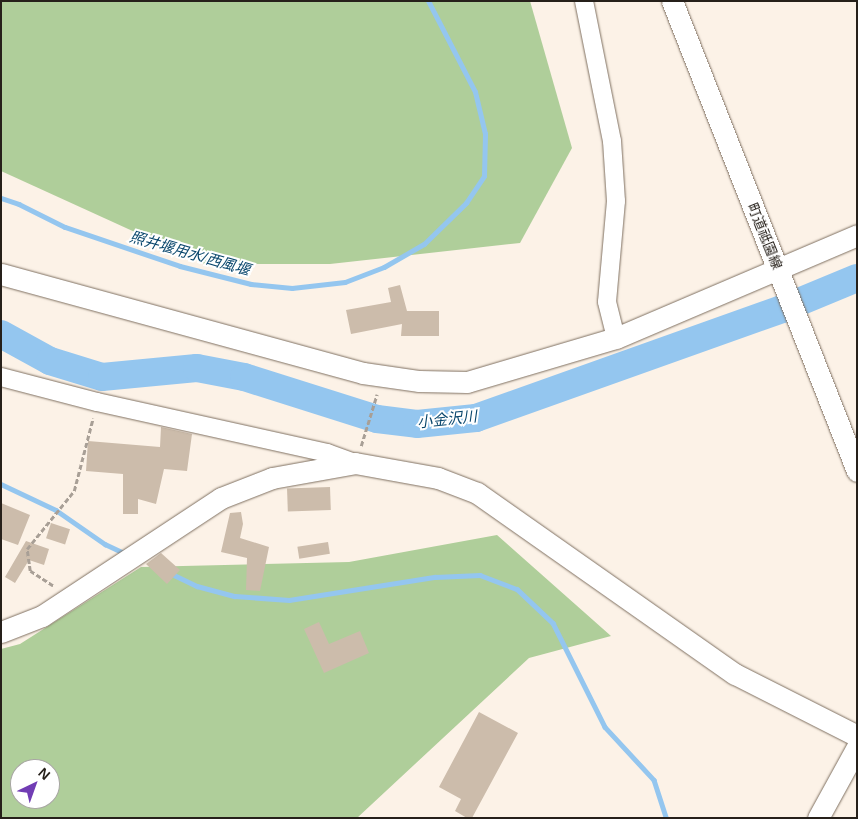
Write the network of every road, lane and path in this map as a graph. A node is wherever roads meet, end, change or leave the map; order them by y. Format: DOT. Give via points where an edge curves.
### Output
graph roads {
  1 [pos="584,1"];
  2 [pos="672,1"];
  3 [pos="857,235"];
  4 [pos="779,270"];
  5 [pos="1,274"];
  6 [pos="616,338"];
  7 [pos="1,377"];
  8 [pos="376,397"];
  9 [pos="97,402"];
  10 [pos="365,432"];
  11 [pos="355,463"];
  12 [pos="857,471"];
  13 [pos="76,594"];
  14 [pos="1,632"];
  15 [pos="857,736"];
  16 [pos="857,748"];
  17 [pos="818,818"];
  1 -- 6 [label="street" via="612,141 616,201 607,302"];
  2 -- 4 [label="street, 町道祗園線"];
  3 -- 4 [label="street"];
  4 -- 6 [label="street"];
  4 -- 12 [label="street, 町道祗園線"];
  5 -- 6 [label="street" via="363,372 419,381 467,382"];
  7 -- 9 [label="street"];
  8 -- 10 [label="path"];
  9 -- 11 [label="street" via="327,453"];
  9 -- 13 [label="path" via="74,491 27,549 30,571 50,584"];
  11 -- 13 [label="street" via="272,478 221,498"];
  11 -- 15 [label="street" via="438,478 477,493 735,674"];
  13 -- 14 [label="street" via="42,616"];
  16 -- 17 [label="street"];
}
